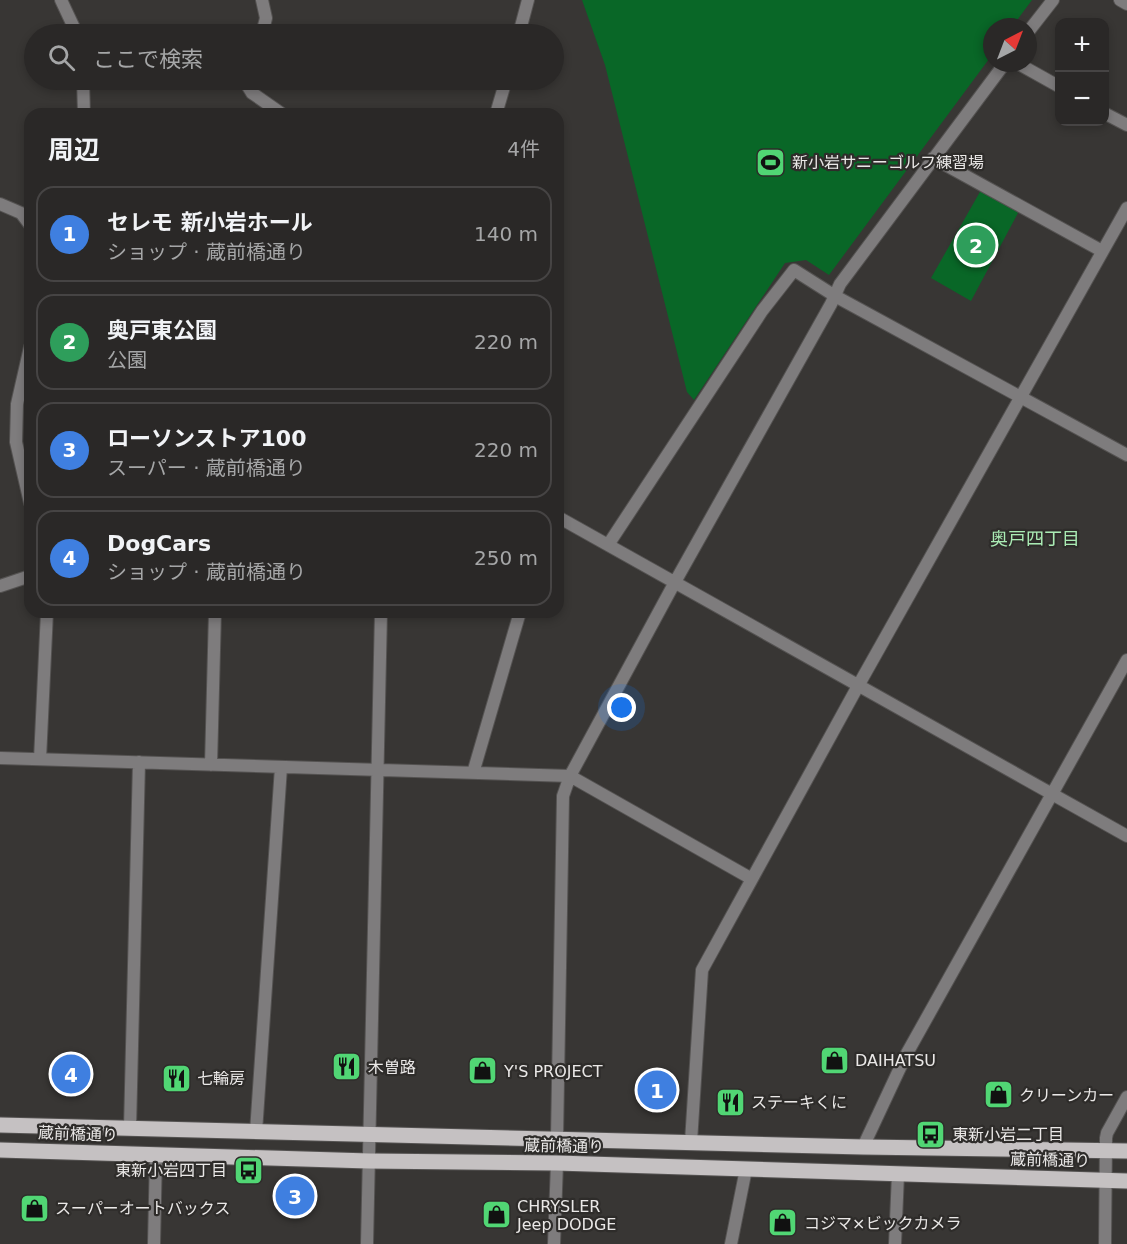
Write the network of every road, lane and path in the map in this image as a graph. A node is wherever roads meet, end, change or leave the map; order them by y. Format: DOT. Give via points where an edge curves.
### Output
graph roads {
  1 [pos="62,0"];
  2 [pos="262,0"];
  3 [pos="528,0"];
  4 [pos="1053,0"];
  5 [pos="1120,0"];
  6 [pos="1127,4"];
  7 [pos="1037,20"];
  8 [pos="73,24"];
  9 [pos="264,24"];
  10 [pos="522,24"];
  11 [pos="998,72"];
  12 [pos="1033,72"];
  13 [pos="1055,85"];
  14 [pos="83,90"];
  15 [pos="250,90"];
  16 [pos="503,90"];
  17 [pos="84,108"];
  18 [pos="273,108"];
  19 [pos="498,108"];
  20 [pos="1109,116"];
  21 [pos="1127,125"];
  22 [pos="933,158"];
  23 [pos="0,204"];
  24 [pos="1127,207"];
  25 [pos="24,217"];
  26 [pos="1102,251"];
  27 [pos="835,296"];
  28 [pos="24,373"];
  29 [pos="1020,397"];
  30 [pos="1127,455"];
  31 [pos="24,477"];
  32 [pos="564,520"];
  33 [pos="608,545"];
  34 [pos="24,578"];
  35 [pos="675,582"];
  36 [pos="0,586"];
  37 [pos="47,618"];
  38 [pos="215,618"];
  39 [pos="381,618"];
  40 [pos="518,618"];
  41 [pos="1127,660"];
  42 [pos="858,686"];
  43 [pos="0,758"];
  44 [pos="40,759"];
  45 [pos="139,762"];
  46 [pos="211,765"];
  47 [pos="281,767"];
  48 [pos="377,770"];
  49 [pos="473,773"];
  50 [pos="570,776"];
  51 [pos="1052,794"];
  52 [pos="1127,836"];
  53 [pos="752,879"];
  54 [pos="1127,1097"];
  55 [pos="0,1125"];
  56 [pos="130,1128"];
  57 [pos="256,1132"];
  58 [pos="369,1134"];
  59 [pos="557,1138"];
  60 [pos="691,1142"];
  61 [pos="863,1147"];
  62 [pos="1105,1149"];
  63 [pos="0,1150"];
  64 [pos="1127,1151"];
  65 [pos="156,1155"];
  66 [pos="369,1161"];
  67 [pos="557,1163"];
  68 [pos="746,1169"];
  69 [pos="898,1174"];
  70 [pos="1107,1179"];
  71 [pos="1127,1180"];
  72 [pos="154,1244"];
  73 [pos="367,1244"];
  74 [pos="554,1244"];
  75 [pos="731,1244"];
  76 [pos="895,1244"];
  77 [pos="1105,1244"];
  1 -- 8 [label="street"];
  2 -- 9 [label="street"];
  3 -- 10 [label="street"];
  4 -- 7 [label="street"];
  5 -- 6 [label="street"];
  11 -- 22 [label="street"];
  12 -- 13 [label="street"];
  14 -- 17 [label="street"];
  15 -- 18 [label="street"];
  16 -- 19 [label="street"];
  20 -- 21 [label="street"];
  22 -- 26 [label="street"];
  22 -- 27 [label="street"];
  23 -- 25 [label="street"];
  24 -- 26 [label="street"];
  26 -- 29 [label="street"];
  27 -- 29 [label="street"];
  27 -- 33 [label="street" via="794,270 762,311"];
  27 -- 35 [label="street"];
  28 -- 31 [label="street" via="17,404 16,442"];
  29 -- 30 [label="street"];
  29 -- 42 [label="street"];
  32 -- 33 [label="street"];
  33 -- 35 [label="street"];
  34 -- 36 [label="street"];
  35 -- 42 [label="street"];
  35 -- 50 [label="street"];
  37 -- 44 [label="street"];
  38 -- 46 [label="street"];
  39 -- 48 [label="street"];
  40 -- 49 [label="street"];
  41 -- 51 [label="street"];
  42 -- 51 [label="street"];
  42 -- 53 [label="street"];
  43 -- 44 [label="street"];
  44 -- 45 [label="street"];
  45 -- 46 [label="street"];
  45 -- 56 [label="street"];
  46 -- 47 [label="street"];
  47 -- 48 [label="street"];
  47 -- 57 [label="street"];
  48 -- 49 [label="street"];
  48 -- 58 [label="street"];
  49 -- 50 [label="street"];
  50 -- 53 [label="street"];
  50 -- 59 [label="street" via="563,795"];
  51 -- 52 [label="street"];
  51 -- 61 [label="street" via="906,1054"];
  53 -- 60 [label="street" via="702,970"];
  54 -- 62 [label="street" via="1107,1133"];
  55 -- 56 [label="main road, 蔵前橋通り"];
  56 -- 57 [label="main road, 蔵前橋通り"];
  57 -- 58 [label="main road, 蔵前橋通り"];
  58 -- 59 [label="main road, 蔵前橋通り"];
  58 -- 66 [label="street"];
  59 -- 60 [label="main road, 蔵前橋通り"];
  60 -- 61 [label="main road, 蔵前橋通り"];
  61 -- 62 [label="main road, 蔵前橋通り"];
  62 -- 64 [label="main road, 蔵前橋通り"];
  62 -- 70 [label="street"];
  63 -- 65 [label="main road, 蔵前橋通り"];
  65 -- 66 [label="main road, 蔵前橋通り"];
  65 -- 72 [label="street"];
  66 -- 67 [label="main road, 蔵前橋通り"];
  66 -- 73 [label="street"];
  67 -- 68 [label="main road, 蔵前橋通り"];
  67 -- 74 [label="street"];
  68 -- 69 [label="main road, 蔵前橋通り"];
  68 -- 75 [label="street"];
  69 -- 70 [label="main road, 蔵前橋通り"];
  69 -- 76 [label="street"];
  70 -- 71 [label="main road, 蔵前橋通り"];
  70 -- 77 [label="street"];
}
